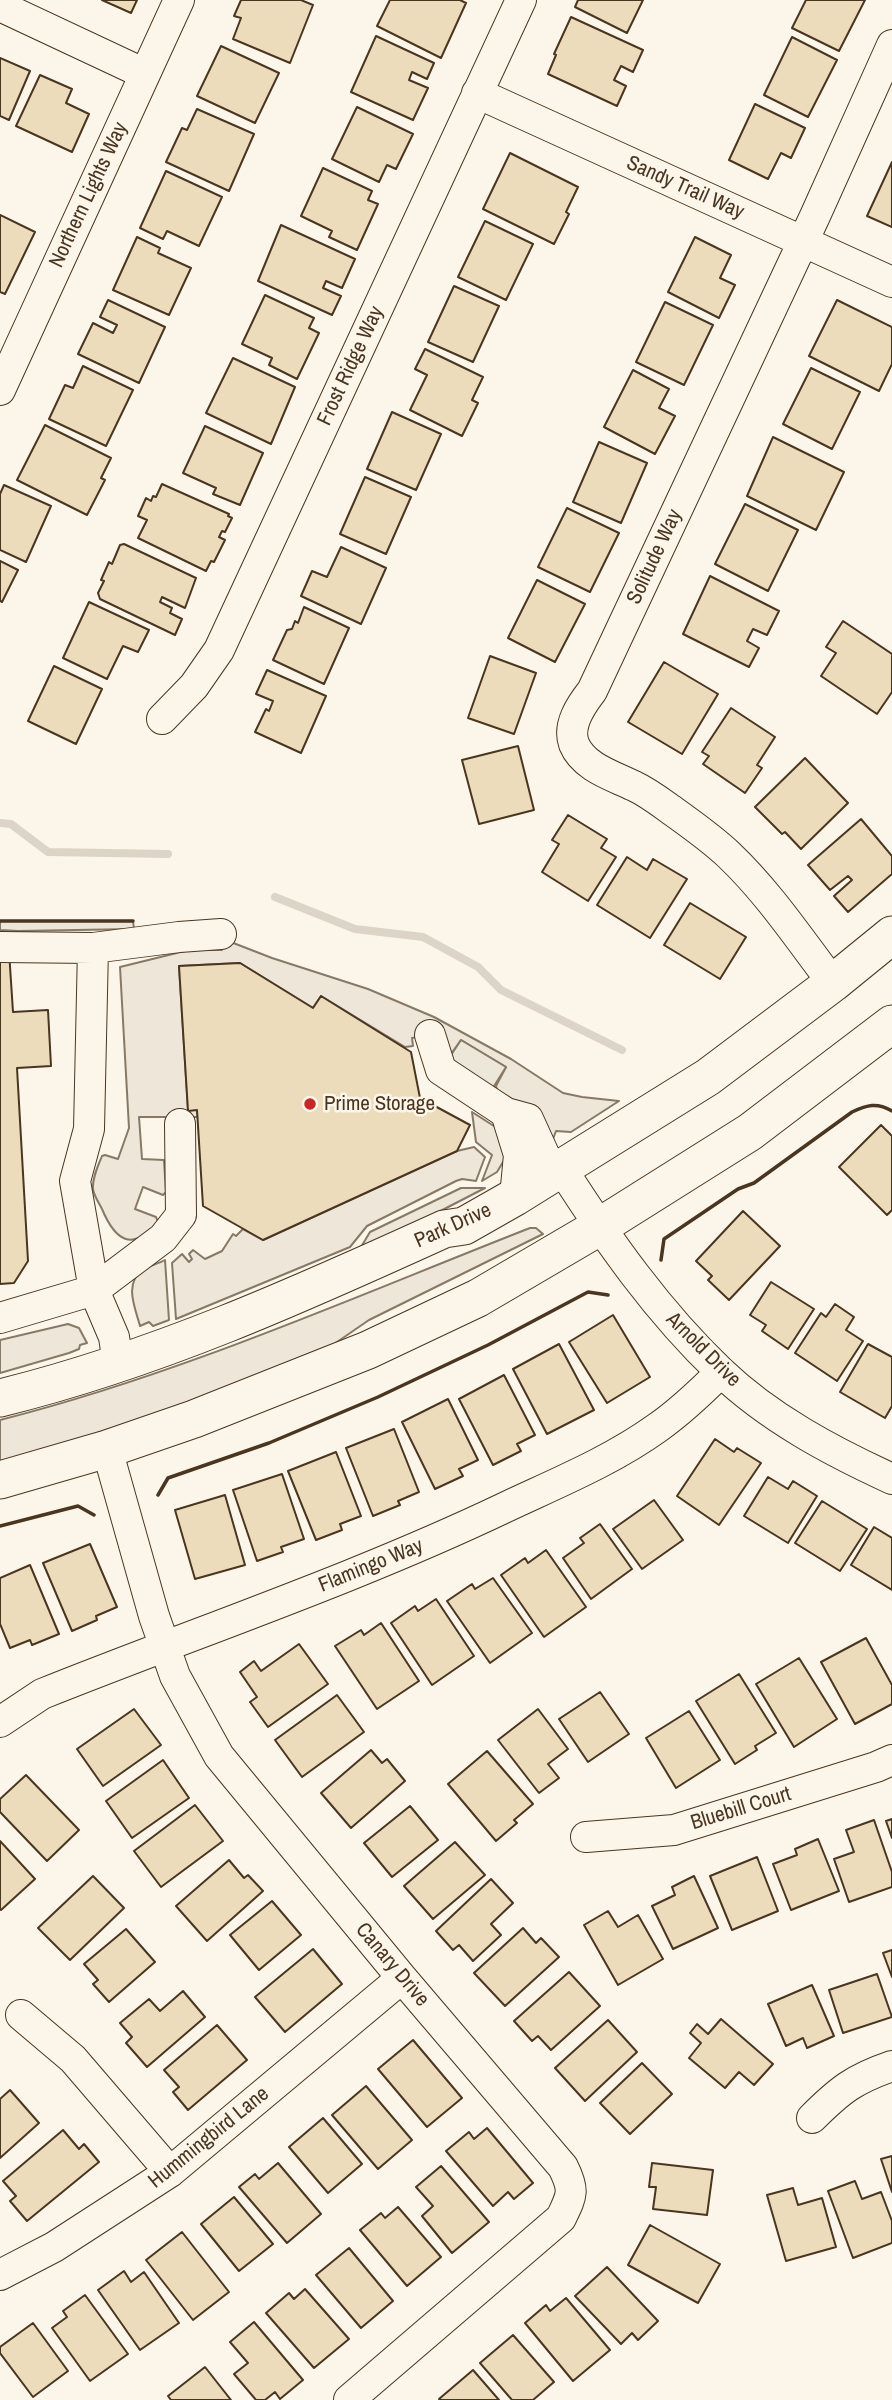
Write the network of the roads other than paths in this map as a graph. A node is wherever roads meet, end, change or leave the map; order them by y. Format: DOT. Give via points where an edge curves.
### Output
graph roads {
  1 [pos="179,0"];
  2 [pos="521,0"];
  3 [pos="0,6"];
  4 [pos="892,45"];
  5 [pos="145,74"];
  6 [pos="477,93"];
  7 [pos="803,241"];
  8 [pos="892,282"];
  9 [pos="8,350"];
  10 [pos="0,390"];
  11 [pos="162,719"];
  12 [pos="221,934"];
  13 [pos="892,935"];
  14 [pos="0,947"];
  15 [pos="93,948"];
  16 [pos="833,983"];
  17 [pos="430,1035"];
  18 [pos="887,1038"];
  19 [pos="506,1113"];
  20 [pos="180,1124"];
  21 [pos="557,1171"];
  22 [pos="515,1197"];
  23 [pos="599,1227"];
  24 [pos="94,1290"];
  25 [pos="0,1318"];
  26 [pos="118,1364"];
  27 [pos="721,1372"];
  28 [pos="0,1398"];
  29 [pos="107,1449"];
  30 [pos="892,1479"];
  31 [pos="0,1480"];
  32 [pos="165,1647"];
  33 [pos="0,1722"];
  34 [pos="892,1760"];
  35 [pos="586,1837"];
  36 [pos="402,1978"];
  37 [pos="21,2015"];
  38 [pos="892,2066"];
  39 [pos="812,2118"];
  40 [pos="170,2172"];
  41 [pos="0,2275"];
  42 [pos="349,2400"];
  1 -- 5 [label="street, Northern Lights Way"];
  2 -- 6 [label="street, Frost Ridge Way"];
  3 -- 5 [label="street"];
  4 -- 7 [label="street, Solitude Way"];
  5 -- 9 [label="street, Northern Lights Way"];
  6 -- 7 [label="street, Sandy Trail Way"];
  6 -- 11 [label="street, Frost Ridge Way" via="219,650"];
  7 -- 8 [label="street, Sandy Trail Way"];
  7 -- 16 [label="street, Solitude Way" via="592,691 577,711 573,728 574,744 596,768 662,803 730,856"];
  9 -- 10 [label="street, Northern Lights Way"];
  12 -- 15 [label="street"];
  13 -- 16 [label="main road, Park Drive"];
  14 -- 15 [label="street"];
  15 -- 24 [label="street" via="89,1129 75,1181"];
  16 -- 21 [label="main road, Park Drive" via="708,1077"];
  17 -- 19 [label="street, Arnold Drive" via="441,1070"];
  18 -- 23 [label="main road"];
  19 -- 21 [label="street, Arnold Drive" via="527,1119"];
  19 -- 22 [label="street" via="519,1154"];
  20 -- 24 [label="street" via="181,1215 163,1238"];
  21 -- 22 [label="main road, Park Drive"];
  21 -- 23 [label="street, Arnold Drive"];
  22 -- 26 [label="main road, Park Drive" via="464,1226 444,1229 292,1298"];
  23 -- 27 [label="street, Arnold Drive" via="674,1323"];
  23 -- 29 [label="main road" via="478,1298 368,1350"];
  24 -- 25 [label="street"];
  24 -- 26 [label="street" via="114,1337"];
  26 -- 28 [label="main road, Park Drive"];
  27 -- 30 [label="street, Arnold Drive" via="805,1435"];
  27 -- 32 [label="street, Flamingo Way" via="657,1428 616,1454 456,1531"];
  29 -- 31 [label="main road"];
  29 -- 32 [label="street, Canary Drive"];
  32 -- 33 [label="street, Flamingo Way" via="42,1694"];
  32 -- 36 [label="street, Canary Drive" via="181,1688 219,1756"];
  34 -- 35 [label="street, Bluebill Court" via="674,1830"];
  36 -- 40 [label="street, Hummingbird Lane"];
  36 -- 42 [label="street, Canary Drive" via="564,2167 573,2193 561,2218"];
  37 -- 40 [label="street" via="73,2059"];
  38 -- 39 [label="street" via="847,2086"];
  40 -- 41 [label="street, Hummingbird Lane" via="54,2247"];
}
